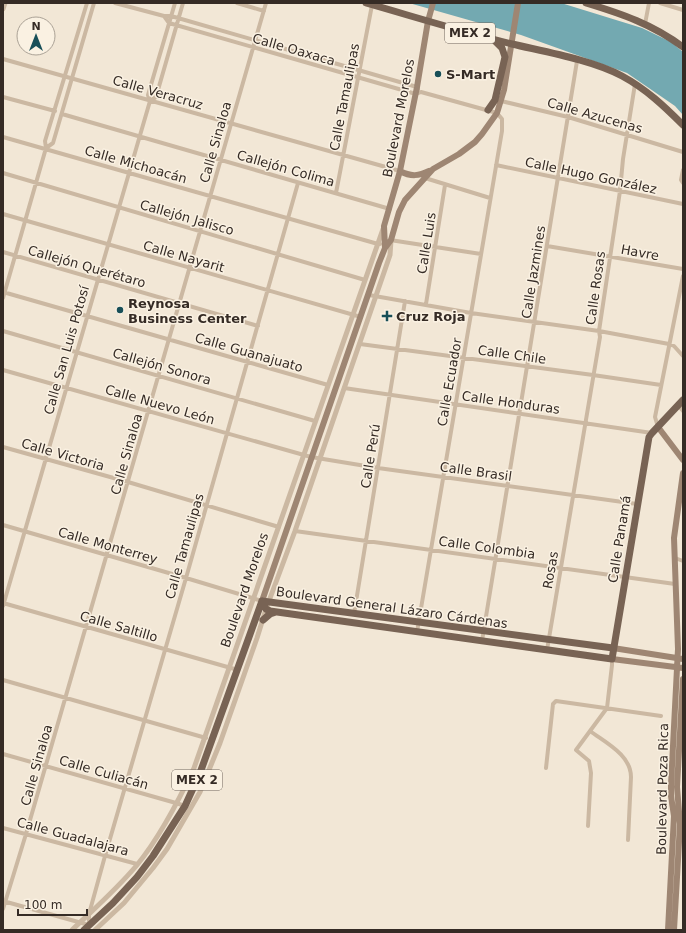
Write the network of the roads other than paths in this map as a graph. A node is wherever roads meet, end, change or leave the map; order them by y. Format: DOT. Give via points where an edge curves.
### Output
graph roads {
  1 [pos="5,3"];
  2 [pos="87,3"];
  3 [pos="94,3"];
  4 [pos="115,3"];
  5 [pos="175,3"];
  6 [pos="183,3"];
  7 [pos="237,3"];
  8 [pos="266,3"];
  9 [pos="433,3"];
  10 [pos="518,3"];
  11 [pos="586,3"];
  12 [pos="649,3"];
  13 [pos="660,3"];
  14 [pos="369,4"];
  15 [pos="3,9"];
  16 [pos="683,10"];
  17 [pos="264,11"];
  18 [pos="164,16"];
  19 [pos="171,16"];
  20 [pos="178,18"];
  21 [pos="428,21"];
  22 [pos="169,23"];
  23 [pos="645,24"];
  24 [pos="177,25"];
  25 [pos="493,39"];
  26 [pos="255,40"];
  27 [pos="511,44"];
  28 [pos="253,47"];
  29 [pos="683,47"];
  30 [pos="3,59"];
  31 [pos="577,61"];
  32 [pos="360,70"];
  33 [pos="66,76"];
  34 [pos="73,78"];
  35 [pos="358,78"];
  36 [pos="635,84"];
  37 [pos="418,91"];
  38 [pos="3,97"];
  39 [pos="501,100"];
  40 [pos="150,101"];
  41 [pos="488,110"];
  42 [pos="55,111"];
  43 [pos="497,113"];
  44 [pos="62,114"];
  45 [pos="568,117"];
  46 [pos="231,124"];
  47 [pos="683,126"];
  48 [pos="628,134"];
  49 [pos="139,136"];
  50 [pos="3,137"];
  51 [pos="46,148"];
  52 [pos="683,152"];
  53 [pos="343,156"];
  54 [pos="221,160"];
  55 [pos="496,165"];
  56 [pos="433,169"];
  57 [pos="683,170"];
  58 [pos="400,171"];
  59 [pos="128,172"];
  60 [pos="3,173"];
  61 [pos="424,178"];
  62 [pos="558,178"];
  63 [pos="36,183"];
  64 [pos="298,183"];
  65 [pos="683,183"];
  66 [pos="445,185"];
  67 [pos="620,191"];
  68 [pos="336,193"];
  69 [pos="210,196"];
  70 [pos="490,198"];
  71 [pos="683,204"];
  72 [pos="118,207"];
  73 [pos="390,209"];
  74 [pos="3,214"];
  75 [pos="288,218"];
  76 [pos="25,220"];
  77 [pos="384,226"];
  78 [pos="200,232"];
  79 [pos="387,243"];
  80 [pos="107,244"];
  81 [pos="378,244"];
  82 [pos="547,246"];
  83 [pos="435,247"];
  84 [pos="3,252"];
  85 [pos="278,254"];
  86 [pos="481,254"];
  87 [pos="15,255"];
  88 [pos="610,257"];
  89 [pos="190,268"];
  90 [pos="683,269"];
  91 [pos="683,276"];
  92 [pos="97,280"];
  93 [pos="365,280"];
  94 [pos="268,291"];
  95 [pos="4,292"];
  96 [pos="369,295"];
  97 [pos="376,296"];
  98 [pos="3,298"];
  99 [pos="405,301"];
  100 [pos="180,303"];
  101 [pos="426,304"];
  102 [pos="471,313"];
  103 [pos="353,315"];
  104 [pos="86,316"];
  105 [pos="361,317"];
  106 [pos="535,322"];
  107 [pos="258,326"];
  108 [pos="3,331"];
  109 [pos="599,332"];
  110 [pos="169,340"];
  111 [pos="360,344"];
  112 [pos="669,344"];
  113 [pos="398,348"];
  114 [pos="76,352"];
  115 [pos="683,356"];
  116 [pos="463,357"];
  117 [pos="247,362"];
  118 [pos="528,366"];
  119 [pos="3,370"];
  120 [pos="593,375"];
  121 [pos="159,376"];
  122 [pos="328,385"];
  123 [pos="661,385"];
  124 [pos="65,388"];
  125 [pos="344,388"];
  126 [pos="390,395"];
  127 [pos="237,399"];
  128 [pos="455,404"];
  129 [pos="681,405"];
  130 [pos="148,412"];
  131 [pos="520,414"];
  132 [pos="315,421"];
  133 [pos="584,423"];
  134 [pos="658,427"];
  135 [pos="652,432"];
  136 [pos="227,434"];
  137 [pos="3,447"];
  138 [pos="303,456"];
  139 [pos="311,457"];
  140 [pos="45,459"];
  141 [pos="320,459"];
  142 [pos="683,460"];
  143 [pos="378,468"];
  144 [pos="683,473"];
  145 [pos="443,477"];
  146 [pos="128,482"];
  147 [pos="508,486"];
  148 [pos="573,494"];
  149 [pos="637,504"];
  150 [pos="206,506"];
  151 [pos="3,525"];
  152 [pos="279,527"];
  153 [pos="24,531"];
  154 [pos="295,531"];
  155 [pos="366,541"];
  156 [pos="431,550"];
  157 [pos="107,555"];
  158 [pos="496,558"];
  159 [pos="675,558"];
  160 [pos="683,561"];
  161 [pos="561,567"];
  162 [pos="626,576"];
  163 [pos="186,578"];
  164 [pos="676,584"];
  165 [pos="254,598"];
  166 [pos="266,602"];
  167 [pos="3,604"];
  168 [pos="266,610"];
  169 [pos="277,612"];
  170 [pos="352,614"];
  171 [pos="263,620"];
  172 [pos="331,620"];
  173 [pos="418,622"];
  174 [pos="86,627"];
  175 [pos="484,631"];
  176 [pos="417,632"];
  177 [pos="549,640"];
  178 [pos="482,641"];
  179 [pos="681,643"];
  180 [pos="613,648"];
  181 [pos="165,649"];
  182 [pos="547,650"];
  183 [pos="680,658"];
  184 [pos="612,659"];
  185 [pos="230,667"];
  186 [pos="680,668"];
  187 [pos="238,670"];
  188 [pos="683,675"];
  189 [pos="683,679"];
  190 [pos="3,680"];
  191 [pos="236,684"];
  192 [pos="65,698"];
  193 [pos="607,708"];
  194 [pos="661,716"];
  195 [pos="144,721"];
  196 [pos="682,729"];
  197 [pos="590,731"];
  198 [pos="209,739"];
  199 [pos="3,754"];
  200 [pos="46,766"];
  201 [pos="546,768"];
  202 [pos="124,788"];
  203 [pos="196,790"];
  204 [pos="176,803"];
  205 [pos="185,806"];
  206 [pos="588,826"];
  207 [pos="3,828"];
  208 [pos="678,832"];
  209 [pos="26,834"];
  210 [pos="628,840"];
  211 [pos="164,847"];
  212 [pos="104,856"];
  213 [pos="678,863"];
  214 [pos="137,864"];
  215 [pos="677,871"];
  216 [pos="4,902"];
  217 [pos="3,910"];
  218 [pos="89,914"];
  219 [pos="80,922"];
  220 [pos="86,928"];
  221 [pos="72,930"];
  222 [pos="95,930"];
  223 [pos="668,930"];
  224 [pos="674,930"];
  1 -- 15 [label="street"];
  2 -- 33 [label="street"];
  3 -- 34 [label="street"];
  4 -- 18 [label="street, Calle Oaxaca"];
  5 -- 19 [label="street, Calle San Luis Potosí"];
  6 -- 20 [label="street, Calle San Luis Potosí"];
  7 -- 17 [label="street"];
  8 -- 17 [label="street, Calle Sinaloa"];
  9 -- 21 [label="main road, Boulevard Morelos / MEX 2"];
  10 -- 27 [label="main road, Boulevard Morelos / MEX 2"];
  11 -- 23 [label="main road"];
  12 -- 23 [label="street"];
  13 -- 16 [label="street"];
  14 -- 21 [label="main road, MEX 2"];
  14 -- 32 [label="street, Calle Tamaulipas"];
  17 -- 26 [label="street, Calle Sinaloa"];
  18 -- 19 [label="street, Calle Oaxaca"];
  18 -- 22 [label="street"];
  19 -- 20 [label="street, Calle Oaxaca"];
  19 -- 22 [label="street, Calle San Luis Potosí"];
  20 -- 24 [label="street, Calle San Luis Potosí"];
  20 -- 26 [label="street, Calle Oaxaca"];
  21 -- 25 [label="main road, MEX 2"];
  21 -- 37 [label="main road, Boulevard Morelos / MEX 2"];
  22 -- 24 [label="street, Calle Oaxaca"];
  22 -- 40 [label="street, Calle San Luis Potosí" via="148,95"];
  23 -- 29 [label="main road"];
  24 -- 28 [label="street, Calle Oaxaca"];
  24 -- 40 [label="street, Calle San Luis Potosí" via="156,97"];
  25 -- 27 [label="main road, MEX 2"];
  25 -- 41 [label="main road" via="505,52 505,57 495,100"];
  26 -- 28 [label="street, Calle Sinaloa"];
  26 -- 32 [label="street, Calle Oaxaca"];
  27 -- 31 [label="main road"];
  27 -- 39 [label="main road, Boulevard Morelos / MEX 2"];
  28 -- 35 [label="street, Calle Oaxaca"];
  28 -- 46 [label="street, Calle Sinaloa"];
  30 -- 33 [label="street, Calle Veracruz"];
  31 -- 36 [label="main road" via="613,72"];
  31 -- 45 [label="street, Calle Jazmines"];
  32 -- 35 [label="street, Calle Tamaulipas"];
  32 -- 37 [label="street, Calle Oaxaca"];
  33 -- 34 [label="street, Calle Veracruz"];
  33 -- 42 [label="street"];
  34 -- 40 [label="street, Calle Veracruz"];
  34 -- 44 [label="street"];
  35 -- 37 [label="street, Calle Oaxaca"];
  35 -- 53 [label="street, Calle Tamaulipas"];
  36 -- 47 [label="main road" via="660,102"];
  36 -- 48 [label="street, Calle Rosas"];
  37 -- 41 [label="street, Calle Oaxaca"];
  37 -- 58 [label="main road, Boulevard Morelos / MEX 2"];
  38 -- 42 [label="street"];
  39 -- 43 [label="main road, Boulevard Morelos / MEX 2"];
  39 -- 45 [label="street, Calle Azucenas"];
  40 -- 46 [label="street, Calle Veracruz"];
  40 -- 49 [label="street, Calle San Luis Potosí"];
  41 -- 43 [label="street, Calle Oaxaca"];
  42 -- 51 [label="street" via="45,141"];
  43 -- 55 [label="street, Calle Ecuador" via="502,119 502,131"];
  43 -- 56 [label="main road, Boulevard Morelos / MEX 2" via="475,142"];
  44 -- 49 [label="street, Callejón Colima"];
  44 -- 51 [label="street" via="53,143"];
  45 -- 48 [label="street, Calle Azucenas"];
  45 -- 62 [label="street, Calle Jazmines"];
  46 -- 53 [label="street, Calle Veracruz"];
  46 -- 54 [label="street, Calle Sinaloa"];
  48 -- 52 [label="street, Calle Azucenas"];
  48 -- 67 [label="street, Calle Rosas"];
  49 -- 54 [label="street, Callejón Colima"];
  49 -- 59 [label="street, Calle San Luis Potosí"];
  50 -- 51 [label="street, Calle Michoacán"];
  51 -- 59 [label="street, Calle Michoacán"];
  51 -- 63 [label="street"];
  53 -- 58 [label="street, Calle Veracruz"];
  53 -- 68 [label="street, Calle Tamaulipas"];
  54 -- 64 [label="street, Callejón Colima"];
  54 -- 69 [label="street, Calle Sinaloa"];
  55 -- 62 [label="street, Calle Hugo González"];
  55 -- 70 [label="street, Calle Ecuador"];
  56 -- 58 [label="main road" via="415,176"];
  56 -- 61 [label="main road, Boulevard Morelos / MEX 2"];
  57 -- 65 [label="street"];
  58 -- 73 [label="main road, Boulevard Morelos / MEX 2"];
  59 -- 69 [label="street, Calle Michoacán"];
  59 -- 72 [label="street, Calle San Luis Potosí"];
  60 -- 63 [label="street, Callejón Jalisco"];
  61 -- 66 [label="street"];
  61 -- 79 [label="main road, Boulevard Morelos / MEX 2" via="402,205"];
  62 -- 67 [label="street, Calle Hugo González"];
  62 -- 82 [label="street, Calle Jazmines"];
  63 -- 72 [label="street, Callejón Jalisco"];
  63 -- 76 [label="street"];
  64 -- 68 [label="street, Callejón Colima"];
  64 -- 75 [label="street, Calle Tamaulipas"];
  66 -- 70 [label="street"];
  66 -- 83 [label="street, Calle Luis"];
  67 -- 71 [label="street, Calle Hugo González"];
  67 -- 88 [label="street, Calle Rosas"];
  68 -- 73 [label="street, Callejón Colima"];
  69 -- 75 [label="street, Calle Michoacán"];
  69 -- 78 [label="street, Calle Sinaloa"];
  70 -- 86 [label="street, Calle Ecuador"];
  72 -- 78 [label="street, Callejón Jalisco"];
  72 -- 80 [label="street, Calle San Luis Potosí"];
  73 -- 77 [label="main road, Boulevard Morelos / MEX 2"];
  74 -- 76 [label="street, Calle Nayarit"];
  75 -- 81 [label="street, Calle Michoacán"];
  75 -- 85 [label="street, Calle Tamaulipas"];
  76 -- 80 [label="street, Calle Nayarit"];
  76 -- 87 [label="street"];
  77 -- 79 [label="main road, Boulevard Morelos / MEX 2"];
  77 -- 81 [label="street, Boulevard Morelos / MEX 2"];
  78 -- 85 [label="street, Callejón Jalisco"];
  78 -- 89 [label="street, Calle Sinaloa"];
  79 -- 81 [label="street"];
  79 -- 83 [label="street"];
  79 -- 96 [label="main road, Boulevard Morelos / MEX 2"];
  79 -- 97 [label="street, Boulevard Morelos" via="390,255"];
  80 -- 89 [label="street, Calle Nayarit"];
  80 -- 92 [label="street, Calle San Luis Potosí"];
  81 -- 93 [label="street, Boulevard Morelos / MEX 2"];
  82 -- 88 [label="street, Havre"];
  82 -- 106 [label="street, Calle Jazmines"];
  83 -- 86 [label="street"];
  83 -- 101 [label="street, Calle Luis"];
  84 -- 87 [label="street, Callejón Querétaro"];
  85 -- 93 [label="street, Callejón Jalisco"];
  85 -- 94 [label="street, Calle Tamaulipas"];
  86 -- 102 [label="street, Calle Ecuador"];
  87 -- 92 [label="street, Callejón Querétaro"];
  87 -- 95 [label="street"];
  88 -- 90 [label="street, Havre"];
  88 -- 109 [label="street, Calle Rosas"];
  89 -- 94 [label="street, Calle Nayarit"];
  89 -- 100 [label="street, Calle Sinaloa"];
  91 -- 112 [label="street"];
  92 -- 100 [label="street, Callejón Querétaro"];
  92 -- 104 [label="street, Calle San Luis Potosí"];
  93 -- 103 [label="street, Boulevard Morelos / MEX 2"];
  94 -- 103 [label="street, Calle Nayarit"];
  94 -- 107 [label="street, Calle Tamaulipas"];
  95 -- 98 [label="street"];
  95 -- 104 [label="street, Calle Guanajuato"];
  96 -- 97 [label="street"];
  96 -- 105 [label="main road, Boulevard Morelos / MEX 2"];
  97 -- 99 [label="street"];
  97 -- 111 [label="street, Boulevard Morelos"];
  99 -- 101 [label="street"];
  99 -- 113 [label="street, Calle Perú"];
  100 -- 107 [label="street, Callejón Querétaro"];
  100 -- 110 [label="street, Calle Sinaloa"];
  101 -- 102 [label="street"];
  102 -- 106 [label="street"];
  102 -- 116 [label="street, Calle Ecuador"];
  103 -- 105 [label="street, Calle Nayarit"];
  103 -- 122 [label="street, Boulevard Morelos / MEX 2"];
  104 -- 110 [label="street, Calle Guanajuato"];
  104 -- 114 [label="street, Calle San Luis Potosí"];
  105 -- 139 [label="main road, Boulevard Morelos / MEX 2"];
  106 -- 109 [label="street"];
  106 -- 118 [label="street, Calle Jazmines"];
  107 -- 117 [label="street, Calle Tamaulipas"];
  108 -- 114 [label="street, Callejón Sonora"];
  109 -- 112 [label="street"];
  109 -- 120 [label="street, Calle Rosas"];
  110 -- 117 [label="street, Calle Guanajuato"];
  110 -- 121 [label="street, Calle Sinaloa"];
  111 -- 113 [label="street, Calle Chile"];
  111 -- 125 [label="street, Boulevard Morelos"];
  112 -- 115 [label="street"];
  112 -- 123 [label="street"];
  113 -- 116 [label="street, Calle Chile"];
  113 -- 126 [label="street, Calle Perú"];
  114 -- 121 [label="street, Callejón Sonora"];
  114 -- 124 [label="street, Calle San Luis Potosí"];
  116 -- 118 [label="street, Calle Chile"];
  116 -- 128 [label="street, Calle Ecuador"];
  117 -- 122 [label="street, Calle Guanajuato"];
  117 -- 127 [label="street, Calle Tamaulipas"];
  118 -- 120 [label="street, Calle Chile"];
  118 -- 131 [label="street, Calle Jazmines"];
  119 -- 124 [label="street, Calle Nuevo León"];
  120 -- 123 [label="street, Calle Chile"];
  120 -- 133 [label="street, Calle Rosas"];
  121 -- 127 [label="street, Callejón Sonora"];
  121 -- 130 [label="street, Calle Sinaloa"];
  122 -- 132 [label="street, Boulevard Morelos / MEX 2"];
  123 -- 134 [label="street" via="655,417"];
  124 -- 130 [label="street, Calle Nuevo León"];
  124 -- 140 [label="street, Calle San Luis Potosí"];
  125 -- 126 [label="street, Calle Honduras"];
  125 -- 141 [label="street, Boulevard Morelos"];
  126 -- 128 [label="street, Calle Honduras"];
  126 -- 143 [label="street, Calle Perú"];
  127 -- 132 [label="street, Callejón Sonora"];
  127 -- 136 [label="street, Calle Tamaulipas"];
  128 -- 131 [label="street, Calle Honduras"];
  128 -- 145 [label="street, Calle Ecuador"];
  129 -- 134 [label="main road"];
  130 -- 136 [label="street, Calle Nuevo León"];
  130 -- 146 [label="street, Calle Sinaloa"];
  131 -- 133 [label="street, Calle Honduras"];
  131 -- 147 [label="street, Calle Jazmines"];
  132 -- 138 [label="street, Boulevard Morelos / MEX 2"];
  133 -- 135 [label="street, Calle Honduras"];
  133 -- 148 [label="street, Calle Rosas"];
  134 -- 135 [label="main road"];
  134 -- 142 [label="main road"];
  135 -- 149 [label="main road, Calle Panamá"];
  136 -- 138 [label="street, Calle Nuevo León"];
  136 -- 150 [label="street, Calle Tamaulipas"];
  137 -- 140 [label="street, Calle Victoria"];
  138 -- 139 [label="street, Calle Nuevo León"];
  138 -- 152 [label="street, Boulevard Morelos / MEX 2"];
  139 -- 141 [label="street, Calle Brasil"];
  139 -- 166 [label="main road, Boulevard Morelos / MEX 2"];
  140 -- 146 [label="street, Calle Victoria"];
  140 -- 153 [label="street, Calle San Luis Potosí"];
  141 -- 143 [label="street, Calle Brasil"];
  141 -- 154 [label="street, Boulevard Morelos"];
  143 -- 145 [label="street, Calle Brasil"];
  143 -- 155 [label="street, Calle Perú"];
  144 -- 159 [label="main road, Boulevard Poza Rica" via="675,526"];
  145 -- 147 [label="street, Calle Brasil"];
  145 -- 156 [label="street, Calle Ecuador"];
  146 -- 150 [label="street, Calle Victoria"];
  146 -- 157 [label="street, Calle Sinaloa"];
  147 -- 148 [label="street, Calle Brasil"];
  147 -- 158 [label="street, Calle Jazmines"];
  148 -- 149 [label="street, Calle Brasil"];
  148 -- 161 [label="street, Rosas"];
  149 -- 162 [label="main road, Calle Panamá"];
  150 -- 152 [label="street, Calle Victoria"];
  150 -- 163 [label="street, Calle Tamaulipas"];
  151 -- 153 [label="street, Calle Monterrey"];
  152 -- 165 [label="street, Boulevard Morelos / MEX 2"];
  153 -- 157 [label="street, Calle Monterrey"];
  153 -- 167 [label="street, Calle San Luis Potosí"];
  154 -- 155 [label="street, Calle Colombia"];
  154 -- 166 [label="street, Boulevard Morelos"];
  155 -- 156 [label="street, Calle Colombia"];
  155 -- 170 [label="street, Calle Perú"];
  156 -- 158 [label="street, Calle Colombia"];
  156 -- 173 [label="street, Calle Ecuador"];
  157 -- 163 [label="street, Calle Monterrey"];
  157 -- 174 [label="street, Calle Sinaloa"];
  158 -- 161 [label="street, Calle Colombia"];
  158 -- 175 [label="street, Calle Jazmines"];
  159 -- 160 [label="street"];
  159 -- 164 [label="main road, Boulevard Poza Rica"];
  161 -- 162 [label="street, Calle Colombia"];
  161 -- 177 [label="street, Rosas"];
  162 -- 164 [label="street, Calle Colombia"];
  162 -- 180 [label="main road, Calle Panamá"];
  163 -- 165 [label="street, Calle Monterrey"];
  163 -- 181 [label="street, Calle Tamaulipas"];
  164 -- 179 [label="main road, Boulevard Poza Rica"];
  165 -- 166 [label="street, Calle Monterrey"];
  165 -- 185 [label="street, Boulevard Morelos / MEX 2"];
  166 -- 168 [label="main road, Boulevard General Lázaro Cárdenas"];
  166 -- 170 [label="main road, Boulevard General Lázaro Cárdenas"];
  166 -- 187 [label="main road, Boulevard Morelos / MEX 2"];
  167 -- 174 [label="street, Calle Saltillo"];
  168 -- 169 [label="main road, Boulevard General Lázaro Cárdenas"];
  168 -- 171 [label="street, Boulevard Morelos"];
  169 -- 171 [label="main road"];
  169 -- 172 [label="main road, Boulevard General Lázaro Cárdenas"];
  170 -- 172 [label="main road" via="334,615"];
  170 -- 173 [label="main road, Boulevard General Lázaro Cárdenas"];
  171 -- 191 [label="street, Boulevard Morelos"];
  172 -- 176 [label="main road, Boulevard General Lázaro Cárdenas"];
  173 -- 175 [label="main road, Boulevard General Lázaro Cárdenas"];
  173 -- 176 [label="street, Calle Ecuador"];
  174 -- 181 [label="street, Calle Saltillo"];
  174 -- 192 [label="street, Calle Sinaloa"];
  175 -- 177 [label="main road, Boulevard General Lázaro Cárdenas"];
  175 -- 178 [label="street, Calle Jazmines"];
  176 -- 178 [label="main road, Boulevard General Lázaro Cárdenas"];
  177 -- 180 [label="main road, Boulevard General Lázaro Cárdenas"];
  177 -- 182 [label="street, Rosas"];
  178 -- 182 [label="main road, Boulevard General Lázaro Cárdenas"];
  179 -- 183 [label="main road, Boulevard Poza Rica" via="678,649"];
  180 -- 183 [label="main road, Boulevard General Lázaro Cárdenas"];
  180 -- 184 [label="main road, Calle Panamá"];
  181 -- 185 [label="street, Calle Saltillo"];
  181 -- 195 [label="street, Calle Tamaulipas"];
  182 -- 184 [label="main road, Boulevard General Lázaro Cárdenas"];
  183 -- 186 [label="main road, Boulevard Poza Rica"];
  184 -- 186 [label="main road"];
  184 -- 193 [label="street"];
  185 -- 187 [label="street, Calle Saltillo"];
  185 -- 198 [label="street, Boulevard Morelos / MEX 2"];
  186 -- 188 [label="main road, Boulevard Poza Rica"];
  186 -- 208 [label="main road, Boulevard Poza Rica" via="671,785"];
  187 -- 191 [label="main road, Boulevard Morelos / MEX 2"];
  189 -- 196 [label="main road, Boulevard Poza Rica"];
  190 -- 192 [label="street"];
  191 -- 198 [label="main road, Boulevard Morelos / MEX 2"];
  191 -- 203 [label="street, Boulevard Morelos" via="220,744"];
  192 -- 195 [label="street"];
  192 -- 200 [label="street, Calle Sinaloa"];
  193 -- 194 [label="street"];
  193 -- 197 [label="street"];
  193 -- 201 [label="street" via="554,702"];
  195 -- 198 [label="street"];
  195 -- 202 [label="street, Calle Tamaulipas"];
  196 -- 208 [label="main road, Boulevard Poza Rica" via="677,787 680,815"];
  197 -- 206 [label="street" via="576,750 589,761 591,773"];
  197 -- 210 [label="street" via="624,757 630,766 632,776"];
  198 -- 203 [label="main road, Boulevard Morelos / MEX 2"];
  198 -- 204 [label="street, Boulevard Morelos / MEX 2"];
  199 -- 200 [label="street, Calle Culiacán"];
  200 -- 202 [label="street, Calle Culiacán"];
  200 -- 209 [label="street, Calle Sinaloa"];
  202 -- 204 [label="street, Calle Culiacán"];
  202 -- 212 [label="street, Calle Tamaulipas"];
  203 -- 205 [label="main road, Boulevard Morelos / MEX 2"];
  203 -- 211 [label="street, Boulevard Morelos"];
  204 -- 205 [label="street, Calle Culiacán"];
  204 -- 214 [label="street, Boulevard Morelos / MEX 2"];
  205 -- 211 [label="main road, Boulevard Morelos / MEX 2"];
  207 -- 209 [label="street, Calle Guadalajara"];
  208 -- 213 [label="main road, Boulevard Poza Rica"];
  209 -- 212 [label="street, Calle Guadalajara"];
  209 -- 216 [label="street, Calle Sinaloa"];
  211 -- 220 [label="main road, Boulevard Morelos / MEX 2"];
  211 -- 222 [label="street, Boulevard Morelos" via="143,881"];
  212 -- 214 [label="street, Calle Guadalajara"];
  212 -- 218 [label="street, Calle Tamaulipas"];
  213 -- 215 [label="main road, Boulevard Poza Rica"];
  214 -- 218 [label="street, Boulevard Morelos / MEX 2"];
  215 -- 223 [label="main road, Boulevard Poza Rica"];
  215 -- 224 [label="main road, Boulevard Poza Rica"];
  216 -- 217 [label="street, Calle Sinaloa"];
  216 -- 219 [label="street"];
  218 -- 219 [label="street, Boulevard Morelos / MEX 2"];
  218 -- 220 [label="street, Calle Tamaulipas"];
  219 -- 220 [label="street"];
  219 -- 221 [label="street, Boulevard Morelos / MEX 2"];
}
